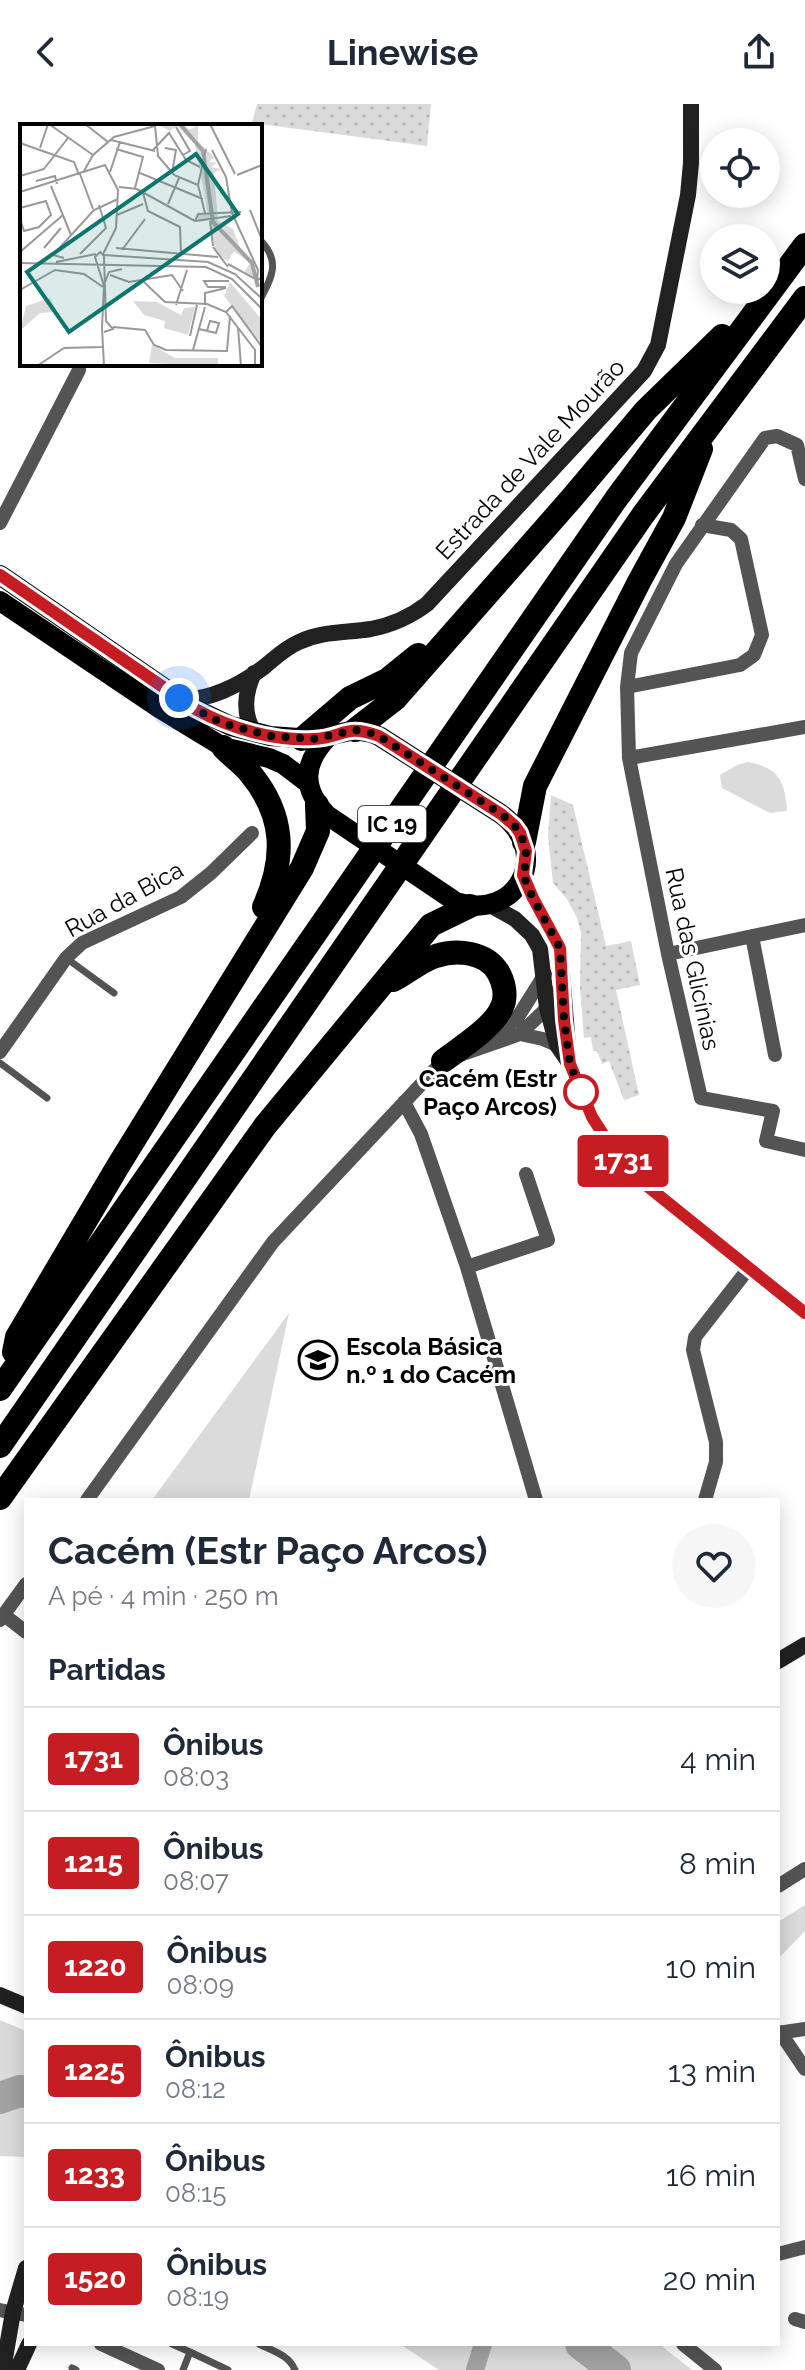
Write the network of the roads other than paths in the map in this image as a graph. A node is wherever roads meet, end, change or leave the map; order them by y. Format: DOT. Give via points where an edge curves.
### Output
graph roads {
  1 [pos="691,104"];
  2 [pos="262,242"];
  3 [pos="805,245"];
  4 [pos="780,278"];
  5 [pos="262,295"];
  6 [pos="805,298"];
  7 [pos="755,304"];
  8 [pos="760,304"];
  9 [pos="80,367"];
  10 [pos="714,417"];
  11 [pos="805,479"];
  12 [pos="0,523"];
  13 [pos="702,525"];
  14 [pos="521,556"];
  15 [pos="0,575"];
  16 [pos="0,601"];
  17 [pos="254,673"];
  18 [pos="627,687"];
  19 [pos="179,698"];
  20 [pos="805,727"];
  21 [pos="355,730"];
  22 [pos="255,733"];
  23 [pos="328,737"];
  24 [pos="302,739"];
  25 [pos="223,747"];
  26 [pos="629,758"];
  27 [pos="318,801"];
  28 [pos="252,833"];
  29 [pos="524,842"];
  30 [pos="523,875"];
  31 [pos="480,906"];
  32 [pos="805,925"];
  33 [pos="752,936"];
  34 [pos="668,954"];
  35 [pos="66,958"];
  36 [pos="545,974"];
  37 [pos="234,979"];
  38 [pos="563,983"];
  39 [pos="377,990"];
  40 [pos="114,993"];
  41 [pos="547,1008"];
  42 [pos="520,1034"];
  43 [pos="471,1040"];
  44 [pos="557,1045"];
  45 [pos="0,1052"];
  46 [pos="775,1055"];
  47 [pos="443,1061"];
  48 [pos="0,1063"];
  49 [pos="570,1064"];
  50 [pos="47,1098"];
  51 [pos="404,1102"];
  52 [pos="805,1150"];
  53 [pos="526,1174"];
  54 [pos="467,1267"];
  55 [pos="749,1268"];
  56 [pos="805,1313"];
  57 [pos="4,1384"];
  58 [pos="0,1446"];
  59 [pos="0,1498"];
  60 [pos="88,1498"];
  61 [pos="535,1498"];
  62 [pos="706,1498"];
  63 [pos="24,1587"];
  64 [pos="2,1618"];
  65 [pos="24,1631"];
  66 [pos="805,1645"];
  67 [pos="780,1658"];
  68 [pos="805,1869"];
  69 [pos="780,1885"];
  70 [pos="0,1995"];
  71 [pos="24,2005"];
  72 [pos="805,2029"];
  73 [pos="780,2033"];
  74 [pos="780,2034"];
  75 [pos="805,2069"];
  76 [pos="805,2247"];
  77 [pos="780,2253"];
  78 [pos="24,2275"];
  79 [pos="13,2313"];
  80 [pos="0,2345"];
  81 [pos="28,2346"];
  82 [pos="29,2346"];
  83 [pos="105,2346"];
  84 [pos="176,2346"];
  85 [pos="263,2346"];
  86 [pos="685,2346"];
  87 [pos="190,2352"];
  88 [pos="3,2370"];
  89 [pos="17,2370"];
  90 [pos="24,2370"];
  91 [pos="158,2370"];
  92 [pos="183,2370"];
  93 [pos="228,2370"];
  94 [pos="295,2370"];
  95 [pos="715,2370"];
  1 -- 17 [label="street, Estrada de Vale Mourão" via="688,195 658,345 644,371 427,604 398,622 310,637"];
  2 -- 5 [label="lane" via="273,270"];
  3 -- 4 [label="highway, IC 19"];
  6 -- 10 [label="highway, IC 19"];
  7 -- 14 [label="highway" via="646,410"];
  8 -- 57 [label="highway, IC 19" via="616,499"];
  9 -- 12 [label="street"];
  10 -- 29 [label="highway" via="674,518 535,786"];
  10 -- 58 [label="highway, IC 19"];
  11 -- 13 [label="street, Rua das Glicínias" via="797,445 777,436 765,438"];
  13 -- 18 [label="street, Rua das Glicínias" via="631,653"];
  13 -- 18 [label="street" via="731,530 741,539 762,635 754,655 740,665"];
  14 -- 21 [label="highway" via="395,699"];
  14 -- 24 [label="highway" via="412,661 350,698"];
  15 -- 19 [label="main road"];
  16 -- 25 [label="main road"];
  17 -- 19 [label="street, Estrada de Vale Mourão" via="205,697"];
  17 -- 22 [label="street" via="246,708"];
  18 -- 26 [label="street, Rua das Glicínias"];
  19 -- 22 [label="main road" via="214,720"];
  20 -- 26 [label="street"];
  21 -- 23 [label="main road"];
  21 -- 29 [label="main road" via="379,736 501,814"];
  22 -- 24 [label="main road"];
  23 -- 24 [label="main road"];
  23 -- 27 [label="main road" via="308,770"];
  25 -- 27 [label="main road" via="283,764"];
  25 -- 37 [label="highway" via="263,791 280,845 273,887"];
  26 -- 34 [label="street, Rua das Glicínias"];
  27 -- 31 [label="main road" via="456,902"];
  27 -- 37 [label="highway" via="312,849"];
  28 -- 35 [label="street, Rua da Bica" via="181,897 82,943"];
  29 -- 30 [label="main road"];
  30 -- 31 [label="main road" via="510,894"];
  30 -- 38 [label="street" via="560,948"];
  31 -- 36 [label="street" via="515,919 532,935"];
  31 -- 39 [label="highway" via="431,925"];
  32 -- 33 [label="street"];
  33 -- 34 [label="street"];
  33 -- 46 [label="street"];
  34 -- 52 [label="street, Rua das Glicínias" via="701,1098 773,1111 766,1141"];
  35 -- 40 [label="lane"];
  35 -- 45 [label="street, Rua da Bica"];
  36 -- 41 [label="street"];
  36 -- 43 [label="street" via="516,1020"];
  37 -- 57 [label="highway" via="17,1337"];
  38 -- 41 [label="street"];
  38 -- 49 [label="street"];
  39 -- 43 [label="highway" via="435,956 479,956 503,980 504,998 495,1019"];
  39 -- 59 [label="highway" via="265,1126"];
  41 -- 42 [label="street"];
  41 -- 44 [label="street"];
  42 -- 44 [label="street"];
  42 -- 47 [label="street"];
  43 -- 47 [label="highway"];
  44 -- 49 [label="street"];
  47 -- 51 [label="street"];
  48 -- 50 [label="lane"];
  49 -- 55 [label="street" via="592,1117 636,1177"];
  51 -- 54 [label="street" via="421,1134"];
  51 -- 60 [label="street" via="273,1242"];
  53 -- 54 [label="street" via="548,1240"];
  54 -- 61 [label="street"];
  55 -- 56 [label="street"];
  55 -- 62 [label="street" via="695,1337 693,1350 716,1442"];
  63 -- 64 [label="street"];
  64 -- 65 [label="street"];
  66 -- 67 [label="street"];
  68 -- 69 [label="street"];
  70 -- 71 [label="street"];
  72 -- 73 [label="street"];
  74 -- 75 [label="street"];
  76 -- 77 [label="street"];
  78 -- 79 [label="street"];
  79 -- 80 [label="street"];
  79 -- 88 [label="street"];
  81 -- 89 [label="street"];
  82 -- 90 [label="street"];
  83 -- 91 [label="street"];
  84 -- 87 [label="lane"];
  85 -- 94 [label="lane" via="284,2356"];
  86 -- 95 [label="street"];
  87 -- 92 [label="lane"];
  87 -- 93 [label="lane"];
}
